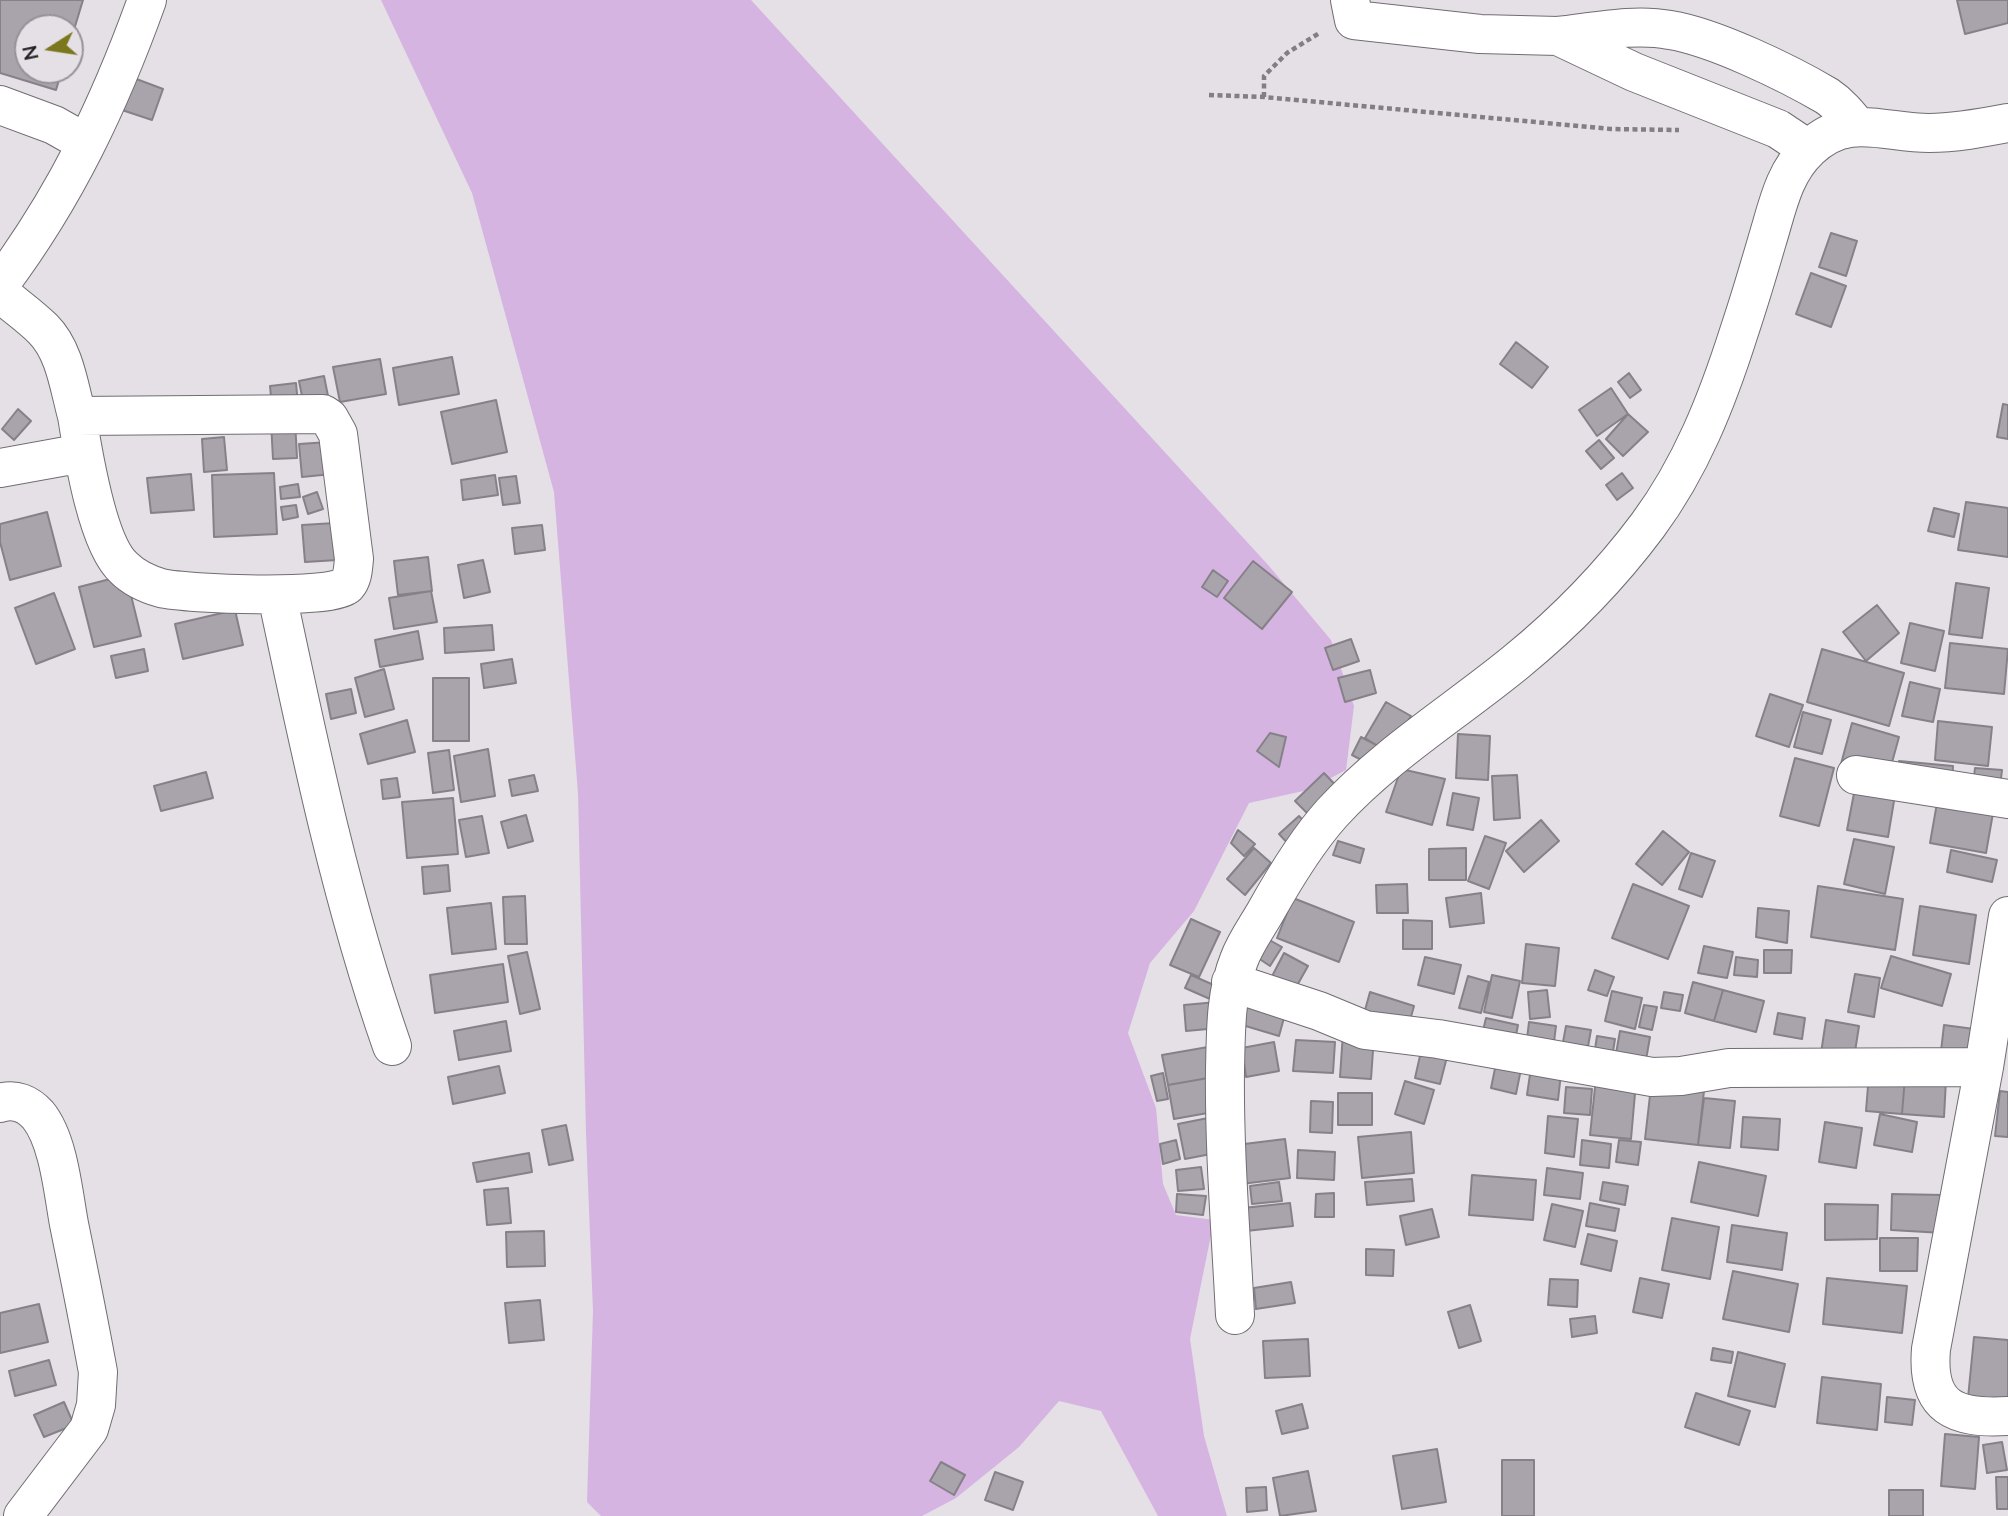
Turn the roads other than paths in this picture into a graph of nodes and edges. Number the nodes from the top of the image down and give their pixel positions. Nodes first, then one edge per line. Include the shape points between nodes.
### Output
1 (146, 0) edge
2 (1352, 10) edge
3 (1558, 36) junction
4 (1808, 87) junction
5 (0, 105) edge
6 (2008, 123) edge
7 (1857, 126) junction
8 (1793, 139) junction
9 (86, 143) junction
10 (0, 284) edge
11 (0, 293) edge
12 (77, 416) junction
13 (83, 453) junction
14 (0, 468) edge
15 (277, 595) junction
16 (1856, 775) dead end
17 (2008, 799) edge
18 (2008, 916) edge
19 (1231, 982) junction
20 (392, 1046) dead end
21 (1984, 1067) junction
22 (0, 1103) edge
23 (1235, 1315) dead end
24 (2008, 1416) edge
25 (23, 1516) edge

1 - 9 street
2 - 3 street via 1479,34
3 - 4 street via 1641,28 1670,30 1762,63
3 - 8 street
4 - 7 street via 1828,97
4 - 8 street
5 - 9 street via 54,125
6 - 7 street via 1929,133
7 - 8 street via 1824,137
8 - 19 street via 1793,166 1723,382 1674,488 1619,561 1545,638 1396,753 1330,815 1286,876 1240,955
9 - 10 street via 26,250
11 - 12 street via 54,344
12 - 13 street
12 - 15 street via 323,414 329,418 338,434 353,573 340,590
13 - 14 street
13 - 15 street via 111,550 121,567 138,580 163,589
15 - 20 street via 341,872
16 - 17 street
18 - 21 street
19 - 21 street via 1366,1030 1652,1077 1729,1068
19 - 23 street via 1225,1096
21 - 24 street via 1929,1368 1932,1386 1952,1410
22 - 25 street via 26,1104 50,1139 98,1372 89,1429

